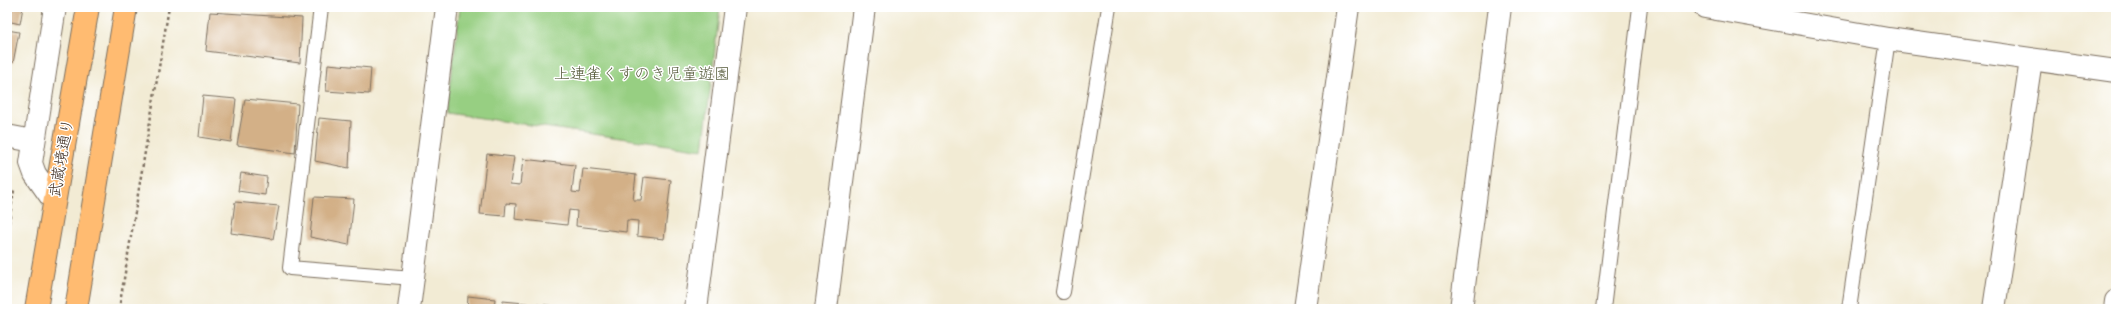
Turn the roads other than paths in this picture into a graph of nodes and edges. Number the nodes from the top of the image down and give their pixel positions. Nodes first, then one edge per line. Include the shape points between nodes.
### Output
1 (54, 7) edge
2 (88, 7) edge
3 (126, 7) edge
4 (321, 7) edge
5 (447, 7) edge
6 (735, 7) edge
7 (864, 7) edge
8 (1109, 7) edge
9 (1348, 7) edge
10 (1500, 7) edge
11 (1640, 7) edge
12 (1705, 7) edge
13 (1888, 39) junction
14 (2031, 60) junction
15 (2116, 71) edge
16 (7, 136) edge
17 (34, 141) junction
18 (54, 201) junction
19 (413, 278) junction
20 (1063, 292) dead end
21 (2116, 301) edge
22 (36, 309) edge
23 (76, 309) edge
24 (409, 309) edge
25 (696, 309) edge
26 (826, 309) edge
27 (1305, 309) edge
28 (1461, 309) edge
29 (1603, 309) edge
30 (1849, 309) edge
31 (1994, 309) edge
32 (2115, 309) edge

1 - 17 street
2 - 18 main road, 武蔵境通り
3 - 23 main road
4 - 19 lane via 290,268
5 - 19 street
6 - 25 street
7 - 26 street
8 - 20 lane
9 - 27 street
10 - 28 street
11 - 29 lane
12 - 13 street
13 - 14 street
13 - 30 lane
14 - 15 street
14 - 31 street
16 - 17 street
17 - 18 street via 31,163 35,174
18 - 22 main road, 武蔵境通り
19 - 24 street
21 - 32 street

